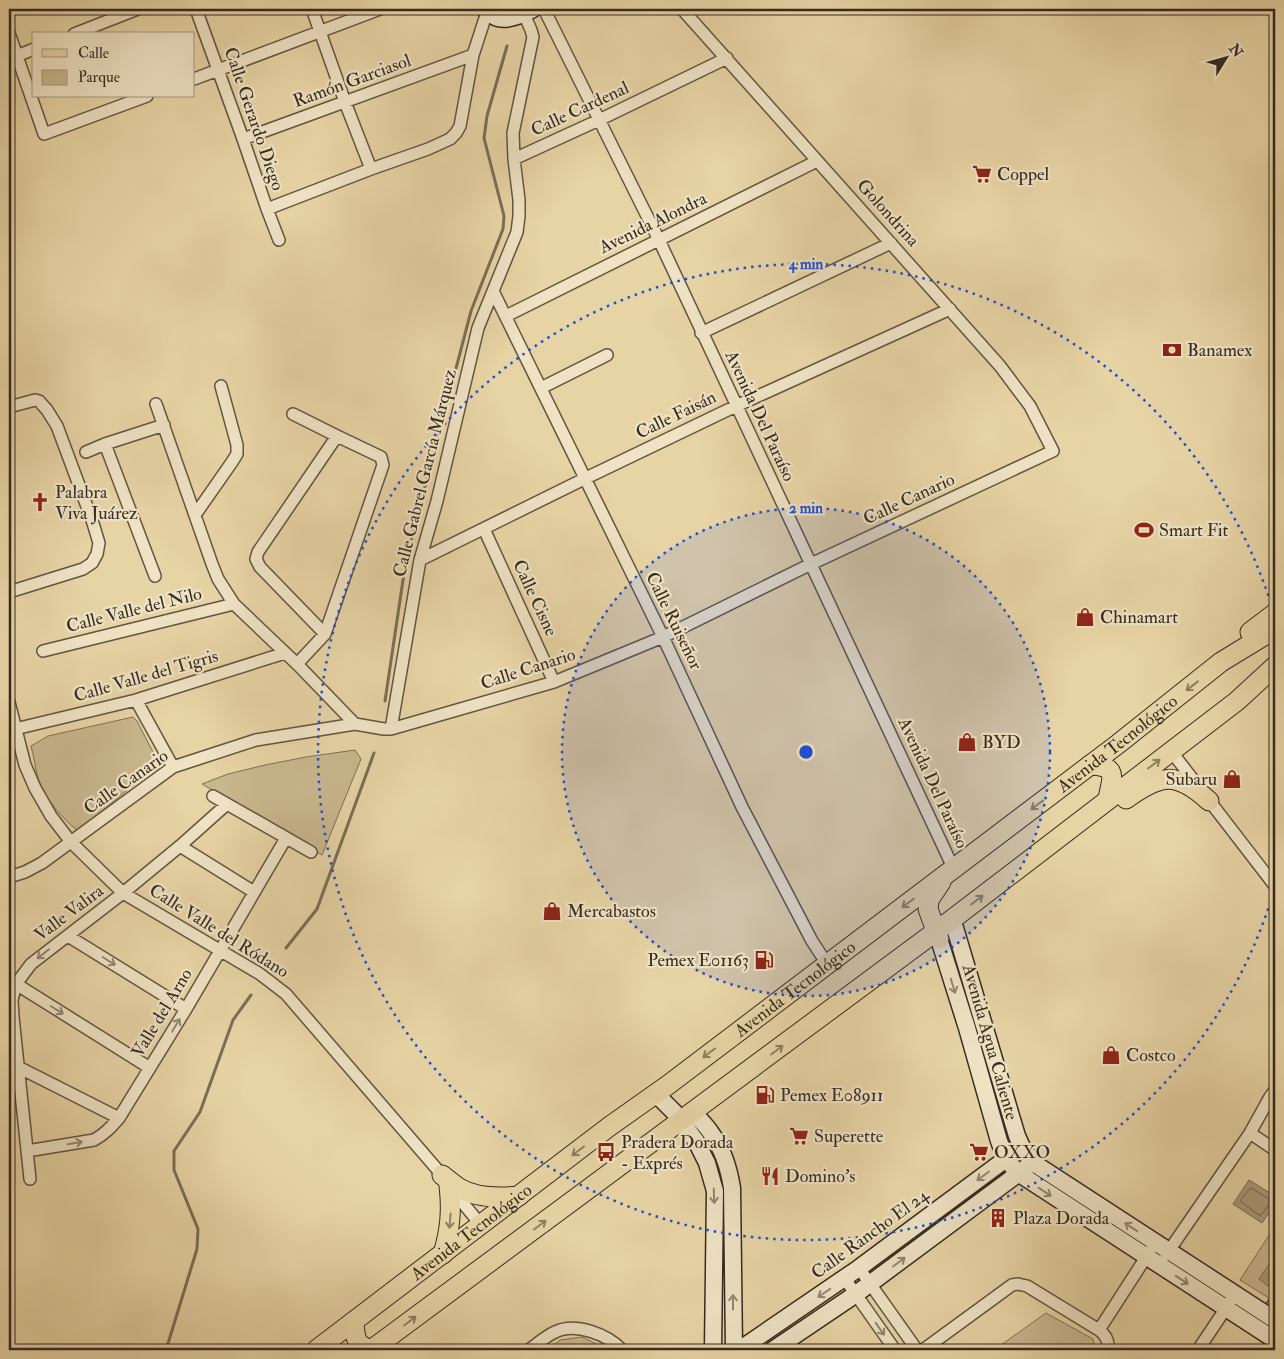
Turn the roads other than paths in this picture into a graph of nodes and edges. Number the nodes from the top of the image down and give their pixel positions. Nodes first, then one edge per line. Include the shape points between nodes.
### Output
1 (138, 9) edge
2 (196, 9) edge
3 (312, 9) edge
4 (380, 9) edge
5 (544, 9) edge
6 (682, 9) edge
7 (486, 10) edge
8 (529, 11) edge
9 (320, 31) junction
10 (79, 32) edge
11 (9, 33) edge
12 (32, 50) edge
13 (473, 55) junction
14 (13, 57) edge
15 (727, 58) junction
16 (218, 70) junction
17 (195, 79) edge
18 (142, 98) edge
19 (345, 102) junction
20 (599, 120) junction
21 (243, 139) junction
22 (514, 159) junction
23 (817, 161) junction
24 (371, 169) junction
25 (267, 209) junction
26 (279, 240) dead end
27 (658, 240) junction
28 (891, 243) junction
29 (493, 291) junction
30 (950, 309) junction
31 (506, 316) junction
32 (701, 333) junction
33 (607, 354) dead end
34 (221, 386) dead end
35 (541, 388) junction
36 (156, 404) dead end
37 (736, 406) junction
38 (9, 407) edge
39 (293, 414) dead end
40 (164, 425) junction
41 (337, 436) junction
42 (105, 444) junction
43 (1053, 451) joint
44 (86, 452) dead end
45 (586, 478) junction
46 (195, 515) junction
47 (484, 529) junction
48 (420, 560) junction
49 (811, 564) junction
50 (154, 576) dead end
51 (9, 592) edge
52 (234, 604) junction
53 (1275, 613) edge
54 (1275, 629) edge
55 (325, 634) junction
56 (663, 637) junction
57 (43, 651) dead end
58 (285, 653) junction
59 (1221, 662) junction
60 (297, 664) junction
61 (1275, 666) edge
62 (1275, 678) edge
63 (554, 682) junction
64 (136, 700) junction
65 (1237, 701) junction
66 (9, 702) edge
67 (355, 724) junction
68 (15, 728) junction
69 (391, 729) junction
70 (1171, 750) junction
71 (1090, 765) junction
72 (172, 767) junction
73 (213, 796) dead end
74 (1108, 799) junction
75 (1209, 801) junction
76 (227, 804) junction
77 (286, 838) junction
78 (71, 842) junction
79 (180, 846) junction
80 (1046, 848) junction
81 (311, 852) dead end
82 (950, 870) junction
83 (9, 877) edge
84 (1275, 886) edge
85 (254, 892) junction
86 (123, 893) junction
87 (942, 930) junction
88 (68, 936) junction
89 (220, 951) junction
90 (827, 964) junction
91 (16, 984) junction
92 (186, 1009) junction
93 (990, 1045) junction
94 (973, 1051) junction
95 (18, 1067) junction
96 (150, 1068) junction
97 (1275, 1090) edge
98 (656, 1094) junction
99 (687, 1116) junction
100 (119, 1118) junction
101 (1250, 1133) junction
102 (1022, 1147) junction
103 (1275, 1150) edge
104 (26, 1151) junction
105 (1006, 1159) junction
106 (1032, 1162) junction
107 (1018, 1173) junction
108 (30, 1179) dead end
109 (446, 1181) junction
110 (519, 1196) junction
111 (482, 1225) junction
112 (1162, 1247) junction
113 (443, 1254) junction
114 (1153, 1261) junction
115 (860, 1268) junction
116 (845, 1279) junction
117 (870, 1283) junction
118 (856, 1294) junction
119 (1234, 1294) junction
120 (1226, 1308) junction
121 (1275, 1320) edge
122 (354, 1322) junction
123 (1099, 1330) junction
124 (1275, 1340) edge
125 (335, 1345) edge
126 (316, 1350) edge
127 (371, 1350) edge
128 (529, 1350) edge
129 (622, 1350) edge
130 (713, 1350) edge
131 (734, 1350) edge
132 (740, 1350) edge
133 (773, 1350) edge
134 (895, 1350) edge
135 (917, 1350) edge
136 (923, 1350) edge
137 (1108, 1350) edge
138 (1198, 1350) edge

1 - 10 street
2 - 16 street, Calle Gerardo Diego
3 - 9 street
4 - 9 street
5 - 20 street, Avenida Del Paraíso
6 - 15 street, Golondrina
7 - 8 street via 499,18 515,17
7 - 13 street
8 - 22 street via 533,37 513,133
9 - 16 street
9 - 19 street
11 - 14 street
12 - 14 street
13 - 19 street, Ramón Garciasol
13 - 24 street via 456,133 428,149
14 - 18 street via 44,134
15 - 20 street, Calle Cardenal
15 - 23 street, Golondrina
16 - 17 street
16 - 21 street, Calle Gerardo Diego
19 - 21 street, Ramón Garciasol
19 - 24 street
20 - 22 street, Calle Cardenal
20 - 27 street, Avenida Del Paraíso
21 - 25 street, Calle Gerardo Diego
22 - 29 street, Calle Gabrel García Márquez via 519,200 517,232
23 - 27 street, Avenida Alondra
23 - 28 street, Golondrina
24 - 25 street
25 - 26 street, Calle Gerardo Diego
27 - 31 street, Avenida Alondra
27 - 32 street, Avenida Del Paraíso
28 - 30 street, Golondrina
28 - 32 street
29 - 31 street, Calle Ruiseñor
29 - 48 street, Calle Gabrel García Márquez via 478,328 440,491
30 - 37 street, Calle Faisán
30 - 43 street, Golondrina via 1017,387
31 - 35 street, Calle Ruiseñor
32 - 37 street, Avenida Del Paraíso
33 - 35 street
34 - 46 street via 237,446 236,454
35 - 45 street, Calle Ruiseñor
36 - 40 street
37 - 45 street, Calle Faisán
37 - 49 street, Avenida Del Paraíso
38 - 51 street via 35,400 47,410 57,426 99,543 97,554 83,569
39 - 41 street
40 - 42 street
40 - 46 street
41 - 55 street via 382,457 383,465
41 - 55 street via 256,559
42 - 44 street
42 - 50 street
43 - 49 street, Calle Canario
45 - 47 street, Calle Faisán
45 - 56 street, Calle Ruiseñor
46 - 52 street via 218,579
47 - 48 street, Calle Faisán
47 - 63 street, Calle Cisne
48 - 69 street, Calle Gabrel García Márquez
49 - 56 street, Calle Canario
49 - 82 street, Avenida Del Paraíso via 950,861
52 - 57 street, Calle Valle del Nilo
52 - 58 street
53 - 59 main road via 1241,640
54 - 59 main road, Avenida Tecnológico
55 - 60 street
56 - 63 street, Calle Canario
56 - 90 street, Calle Ruiseñor via 742,807
58 - 60 street
58 - 64 street, Calle Valle del Tigris
59 -> 71 main road, Avenida Tecnológico
60 - 67 street
61 - 65 main road, Avenida Tecnológico
62 - 65 main road
63 - 69 street, Calle Canario
64 - 68 street, Calle Valle del Tigris
64 - 72 street
65 - 70 main road, Avenida Tecnológico
66 - 68 street, Calle Valle del Ródano
67 - 69 street, Calle Canario
67 - 72 street, Calle Canario via 256,740
68 - 78 street, Calle Valle del Ródano via 35,788
74 -> 70 main road, Avenida Tecnológico
70 - 75 street
71 - 74 main road via 1105,766 1110,770 1112,780
71 -> 82 main road, Avenida Tecnológico
72 - 78 street, Calle Canario
73 - 76 street
74 - 80 main road, Avenida Tecnológico
75 - 80 main road via 1186,782 1162,780 1135,792 1095,821
75 - 84 street
76 - 77 street
76 - 79 street, Valle Valira
77 - 81 street
77 - 85 street, Valle del Arno
78 - 83 street, Calle Canario via 42,863
78 - 86 street, Calle Valle del Ródano
79 - 85 street
79 - 86 street, Valle Valira
87 -> 80 main road, Avenida Tecnológico
82 - 87 main road via 930,900 928,909
82 -> 90 main road, Avenida Tecnológico
85 - 89 street, Valle del Arno
86 - 88 street, Valle Valira
86 - 89 street, Calle Valle del Ródano
87 - 93 street, Avenida Agua Caliente via 955,928
87 -> 94 street, Avenida Agua Caliente
99 -> 87 main road, Avenida Tecnológico
88 -> 91 street, Valle Valira via 31,964
88 -> 92 street
89 - 92 street, Valle del Arno
89 - 109 street, Calle Valle del Ródano via 260,974 286,994
90 -> 98 main road, Avenida Tecnológico
91 - 95 street, Valle Valira via 12,1000
91 -> 96 street
96 -> 92 street, Valle del Arno
93 - 94 street
93 - 102 street, Avenida Agua Caliente
94 - 105 street, Avenida Agua Caliente
95 - 100 street
95 - 104 street, Valle Valira
96 - 100 street, Valle del Arno
97 - 101 street
98 - 99 street via 675,1112
98 -> 110 main road, Avenida Tecnológico
127 -> 99 main road, Avenida Tecnológico
99 -> 130 street via 708,1163 715,1190
131 -> 99 street via 729,1170 711,1133
104 -> 100 street, Valle del Arno via 94,1140 103,1136
101 - 103 street
101 - 112 street
102 - 105 street, Calle Rancho El 24
102 - 106 street, Avenida Agua Caliente
104 - 108 street, Valle Valira
105 - 107 street, Avenida Agua Caliente
105 -> 115 street, Calle Rancho El 24
106 - 107 street
112 -> 106 street, Avenida Agua Caliente
107 -> 114 street, Avenida Agua Caliente
117 -> 107 street
109 - 110 main road via 470,1193
109 - 111 street, Calle Valle del Ródano
109 -> 113 main road via 451,1202
110 - 111 main road, Avenida Tecnológico
111 - 113 main road, Avenida Tecnológico
112 - 114 street
112 - 119 street, Avenida Agua Caliente
113 - 122 main road, Avenida Tecnológico
114 -> 120 street, Avenida Agua Caliente
114 - 123 street
115 - 116 street, Calle Rancho El 24
115 - 117 street
116 - 118 street
116 -> 132 street, Calle Rancho El 24
117 - 118 street
117 - 135 street
118 - 133 street
118 -> 134 street
119 - 120 street
119 - 121 street, Avenida Agua Caliente
120 - 124 street, Avenida Agua Caliente
120 - 138 street
122 - 125 main road, Avenida Tecnológico
122 - 127 main road via 359,1343
123 - 136 street via 1027,1286 1018,1284 1012,1285
123 - 137 street via 1106,1336
125 - 126 main road, Avenida Tecnológico
128 - 129 street via 554,1332 577,1328 612,1341

